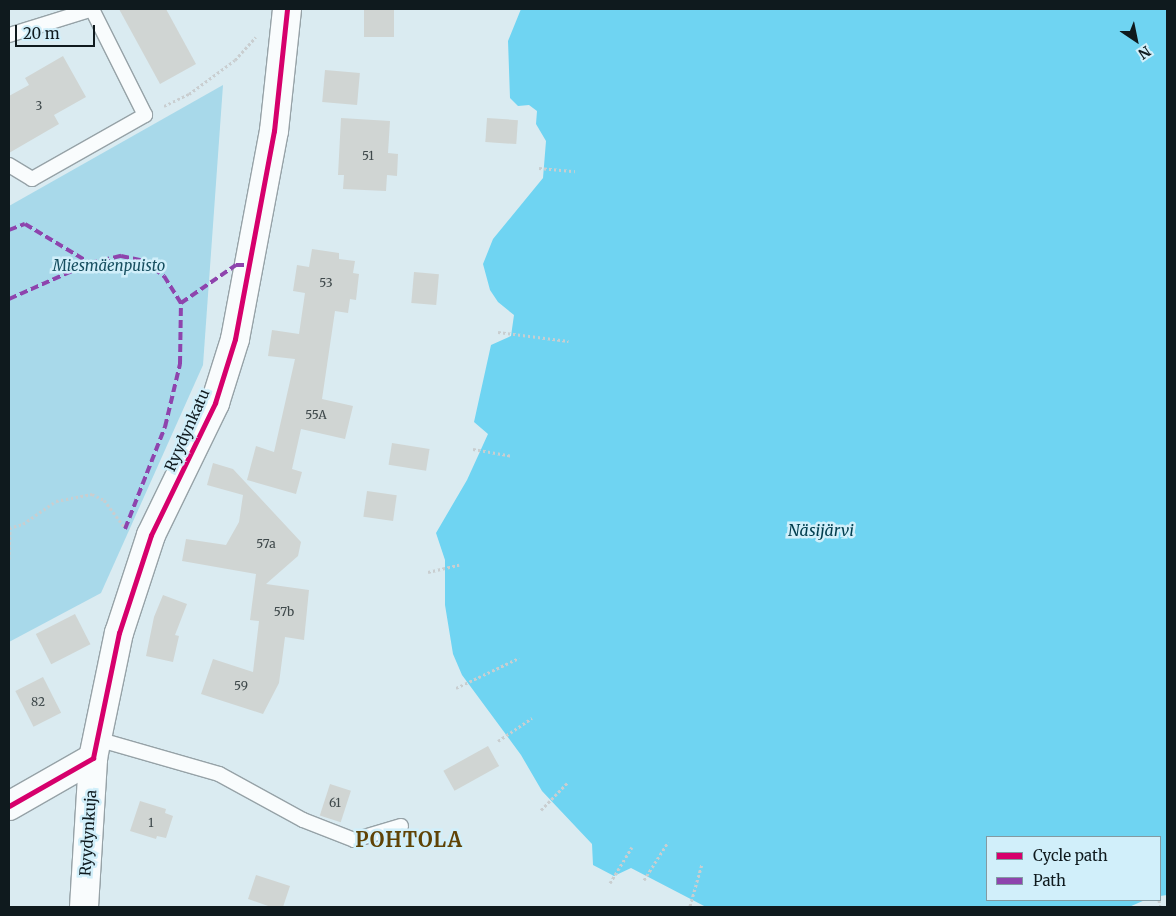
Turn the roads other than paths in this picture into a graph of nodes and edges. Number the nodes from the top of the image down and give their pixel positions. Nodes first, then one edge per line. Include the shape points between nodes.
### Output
1 (92, 9) edge
2 (287, 9) edge
3 (9, 35) edge
4 (9, 165) edge
5 (95, 749) junction
6 (9, 806) edge
7 (401, 826) dead end
8 (84, 907) edge

1 - 3 lane
1 - 4 lane via 144,115 32,179
2 - 5 street, Ryydynkatu via 274,131 235,339 215,403 151,535 119,633
5 - 6 street
5 - 7 lane via 219,774 303,820 354,840
5 - 8 street, Ryydynkuja

